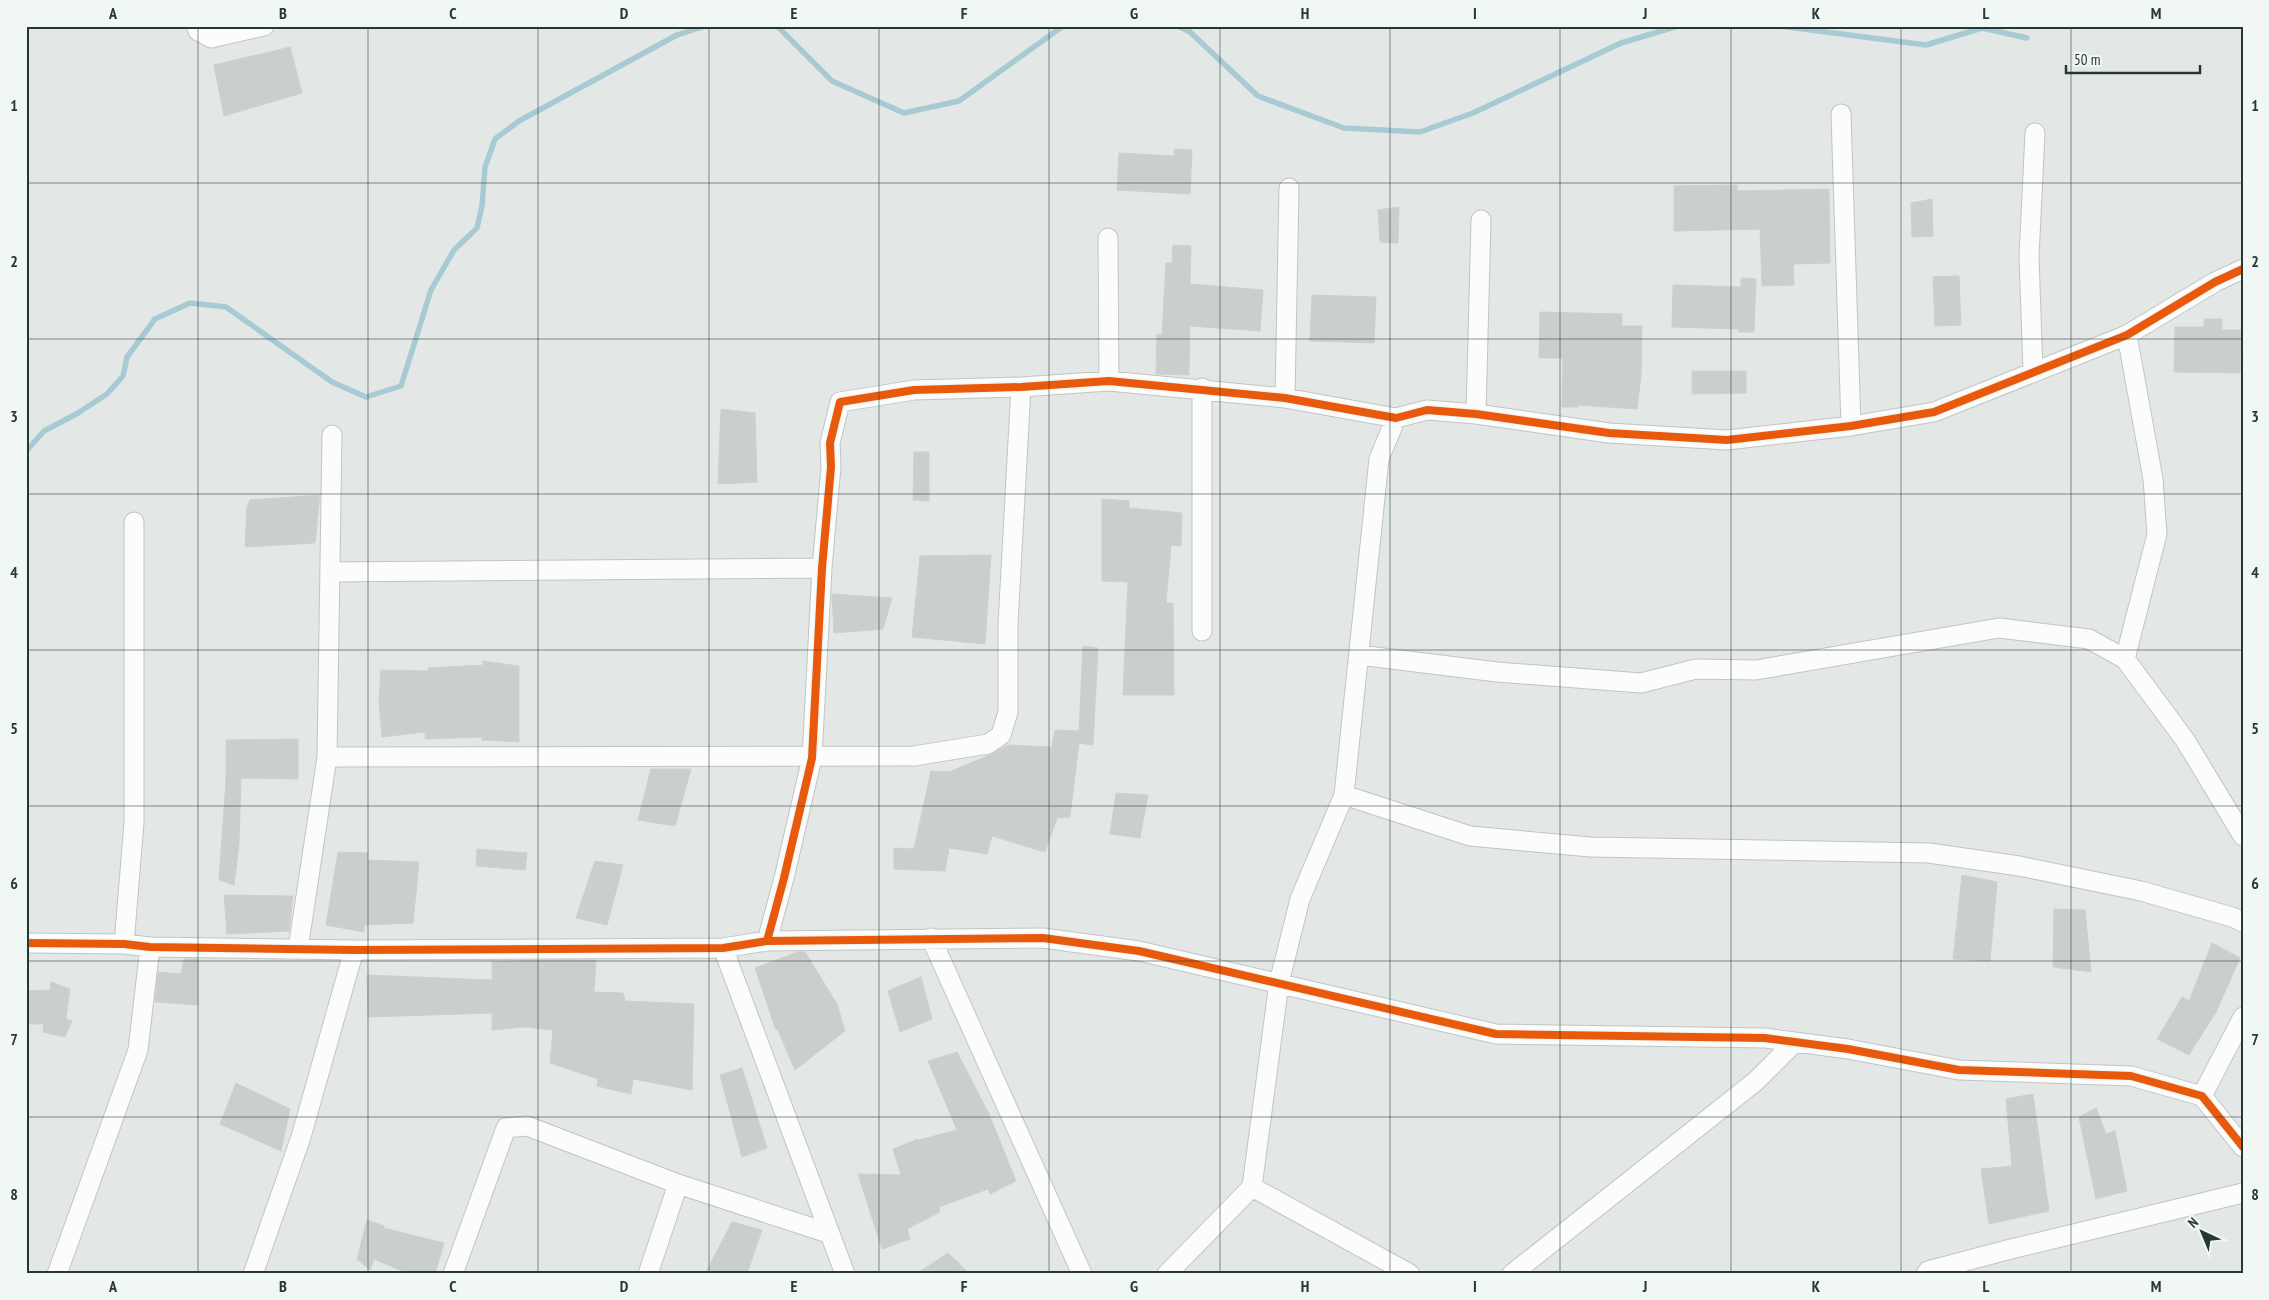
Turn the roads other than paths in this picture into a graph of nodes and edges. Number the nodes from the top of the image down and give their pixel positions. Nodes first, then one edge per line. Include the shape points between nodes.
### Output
1 (196, 26) edge
2 (264, 26) edge
3 (1841, 114) dead end
4 (2035, 133) dead end
5 (1289, 188) dead end
6 (1482, 220) dead end
7 (1108, 238) dead end
8 (2243, 269) edge
9 (2128, 335) junction
10 (2033, 371) junction
11 (1109, 381) junction
12 (1021, 387) junction
13 (1202, 388) junction
14 (1285, 398) junction
15 (1476, 414) junction
16 (1396, 418) junction
17 (1851, 426) junction
18 (332, 435) dead end
19 (134, 522) dead end
20 (822, 568) junction
21 (330, 572) junction
22 (1202, 631) dead end
23 (1359, 655) junction
24 (2125, 659) junction
25 (327, 757) junction
26 (812, 758) junction
27 (1344, 796) junction
28 (2243, 836) edge
29 (2243, 922) edge
30 (931, 938) junction
31 (767, 941) junction
32 (26, 943) edge
33 (124, 944) junction
34 (150, 947) junction
35 (723, 948) junction
36 (298, 949) junction
37 (354, 950) junction
38 (1279, 983) junction
39 (2243, 1017) edge
40 (1794, 1043) junction
41 (2202, 1096) junction
42 (2243, 1147) edge
43 (678, 1184) junction
44 (1252, 1186) junction
45 (2243, 1193) edge
46 (828, 1233) junction
47 (1957, 1269) edge
48 (58, 1274) edge
49 (253, 1274) edge
50 (453, 1274) edge
51 (648, 1274) edge
52 (845, 1274) edge
53 (1082, 1274) edge
54 (1167, 1274) edge
55 (1410, 1274) edge
56 (1512, 1274) edge
57 (1926, 1274) edge

1 - 2 street via 210,38
3 - 17 street
4 - 10 street via 2029,257
5 - 14 street
6 - 15 street
7 - 11 street
8 - 9 street via 2215,282
9 - 10 street
9 - 24 street via 2153,479 2157,534
10 - 17 street via 1934,412
11 - 12 street
11 - 13 street
12 - 20 street via 914,390 840,402 830,443 831,467
12 - 26 street via 1008,624 1008,712 1001,734 988,744 914,756
13 - 14 street
13 - 22 street
14 - 16 street
15 - 16 street via 1427,410
15 - 17 street via 1609,434 1727,440
16 - 23 street via 1380,459
18 - 21 street
19 - 33 street via 134,823
20 - 21 street
20 - 26 street
21 - 25 street
23 - 24 street via 1497,672 1641,683 1696,669 1756,670 1999,628 2089,639
23 - 27 street
24 - 28 street via 2185,740
25 - 26 street
25 - 36 street
26 - 31 street
27 - 29 street via 1470,836 1590,848 1930,853 2019,866 2140,890
27 - 38 street via 1300,899
30 - 31 street
30 - 38 street via 1043,938 1140,951
30 - 53 street
31 - 35 street
32 - 33 street
33 - 34 street
34 - 36 street
34 - 48 street via 138,1050
35 - 37 street
35 - 46 street
36 - 37 street
37 - 49 street via 300,1137
38 - 40 street via 1496,1034 1765,1038
38 - 44 street
39 - 41 street
40 - 41 street via 1848,1049 1959,1070 2131,1076
40 - 56 street via 1756,1081
41 - 42 street
43 - 46 street
43 - 50 street via 526,1126 506,1128
43 - 51 street
44 - 54 street
44 - 55 street
45 - 47 street
46 - 52 street
47 - 57 street via 1928,1271

